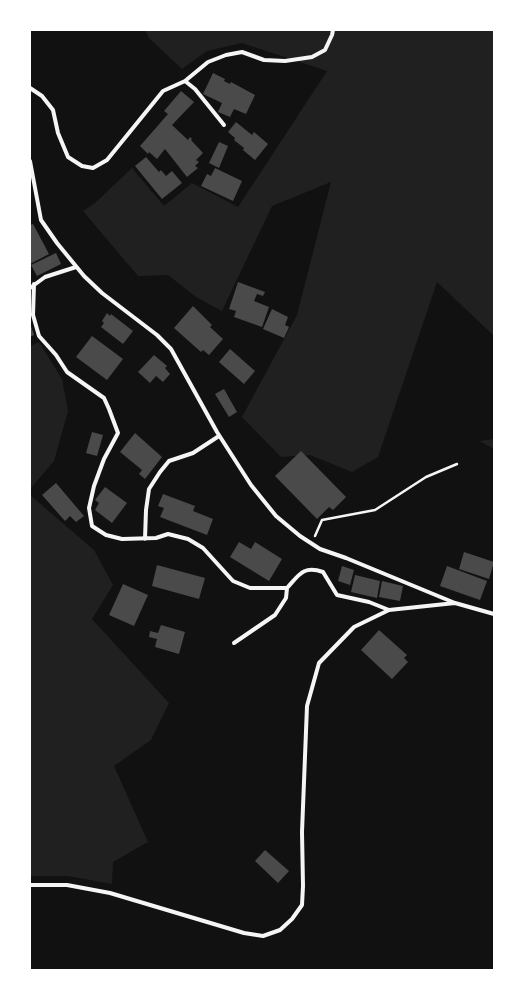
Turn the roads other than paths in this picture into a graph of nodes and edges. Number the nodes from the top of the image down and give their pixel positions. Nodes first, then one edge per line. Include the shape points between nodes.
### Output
1 (333, 30) edge
2 (185, 81) junction
3 (30, 88) edge
4 (224, 125) dead end
5 (30, 161) edge
6 (76, 267) junction
7 (34, 284) junction
8 (30, 288) edge
9 (219, 436) junction
10 (145, 539) junction
11 (287, 588) junction
12 (455, 603) junction
13 (389, 610) junction
14 (494, 614) edge
15 (234, 643) dead end
16 (30, 885) edge

1 - 2 street via 325,50 312,57 285,61 264,60 242,52 226,55 208,62
2 - 3 street via 163,91 107,160 92,168 82,166 68,157 52,110 42,96
2 - 4 street via 195,89
5 - 6 street via 41,220
6 - 7 street via 45,277
6 - 9 street via 102,293 157,335 171,349
7 - 8 street
7 - 10 street via 33,315 39,336 67,372 104,398 118,433 104,459 94,486 89,508 92,526 106,535 122,539
9 - 10 street via 193,453 169,461 160,472 149,489
9 - 12 street via 251,485 276,516 300,536 320,549
10 - 11 street via 168,534 188,539 202,548 233,581 250,588
11 - 13 street via 304,570 314,569 323,572 337,595 369,602
11 - 15 street via 286,598 275,614
12 - 13 street
12 - 14 street
13 - 16 street via 354,627 319,664 307,706 302,905 280,930 263,936 244,933 110,893 67,885

